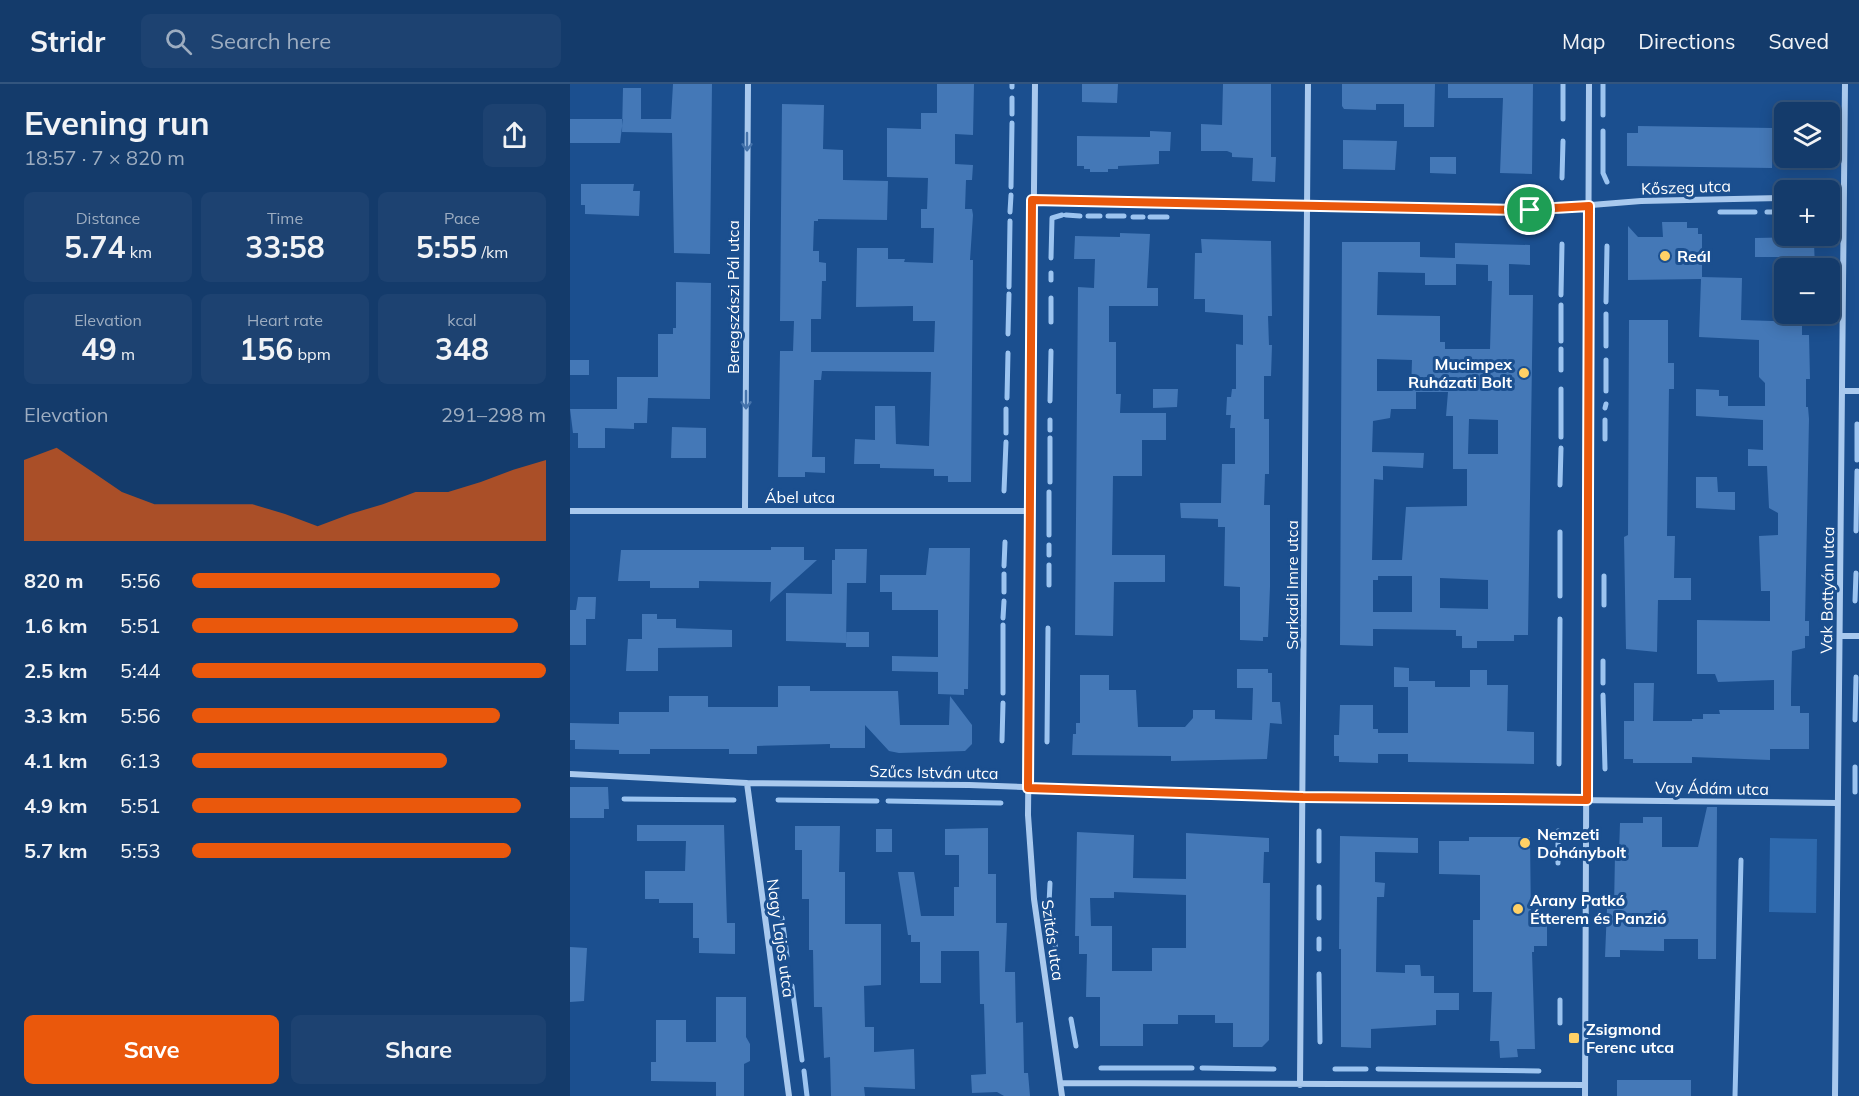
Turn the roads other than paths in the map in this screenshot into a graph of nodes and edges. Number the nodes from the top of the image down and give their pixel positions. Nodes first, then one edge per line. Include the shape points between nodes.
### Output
1 (748, 84) edge
2 (1035, 84) edge
3 (1308, 84) edge
4 (1589, 84) edge
5 (1845, 84) edge
6 (1840, 197) edge
7 (1843, 197) junction
8 (1774, 198) edge
9 (1032, 200) junction
10 (1308, 205) junction
11 (1589, 206) junction
12 (1842, 391) junction
13 (1859, 391) edge
14 (745, 510) junction
15 (570, 511) edge
16 (1029, 511) junction
17 (1840, 636) junction
18 (1859, 636) edge
19 (570, 774) edge
20 (747, 783) junction
21 (1028, 788) junction
22 (1303, 797) junction
23 (1587, 800) junction
24 (1837, 802) junction
25 (1061, 1083) junction
26 (1300, 1085) junction
27 (1585, 1085) junction
28 (789, 1096) edge
29 (1062, 1096) edge
30 (1585, 1096) edge
31 (1835, 1096) edge

1 -> 14 street, Beregszászi Pál utca
2 - 9 street, Szitás utca
3 - 10 street, Sarkadi Imre utca
4 - 11 street
5 - 7 street, Vak Bottyán utca
6 - 7 street
7 - 12 street, Vak Bottyán utca
8 - 11 street, Kőszeg utca
9 - 10 street, Kőszeg utca
9 - 16 street, Szitás utca
10 - 11 street, Kőszeg utca via 1519,210
10 - 22 street, Sarkadi Imre utca
11 - 23 street
12 - 13 street
12 - 17 street, Vak Bottyán utca
14 - 15 street, Ábel utca
14 - 16 street, Ábel utca
16 - 21 street, Szitás utca
17 - 18 street
17 - 24 street, Vak Bottyán utca
19 - 20 street, Szűcs István utca
20 - 21 street, Szűcs István utca
20 - 28 street, Nagy Lajos utca
21 - 22 street, Szűcs István utca
21 - 25 street, Szitás utca via 1034,899
22 - 23 street, Szűcs István utca
22 - 26 street, Sarkadi Imre utca
23 - 24 street, Vay Ádám utca
23 - 27 street
24 - 31 street, Vak Bottyán utca
25 - 26 street
25 - 29 street, Szitás utca
26 - 27 street
27 - 30 street

